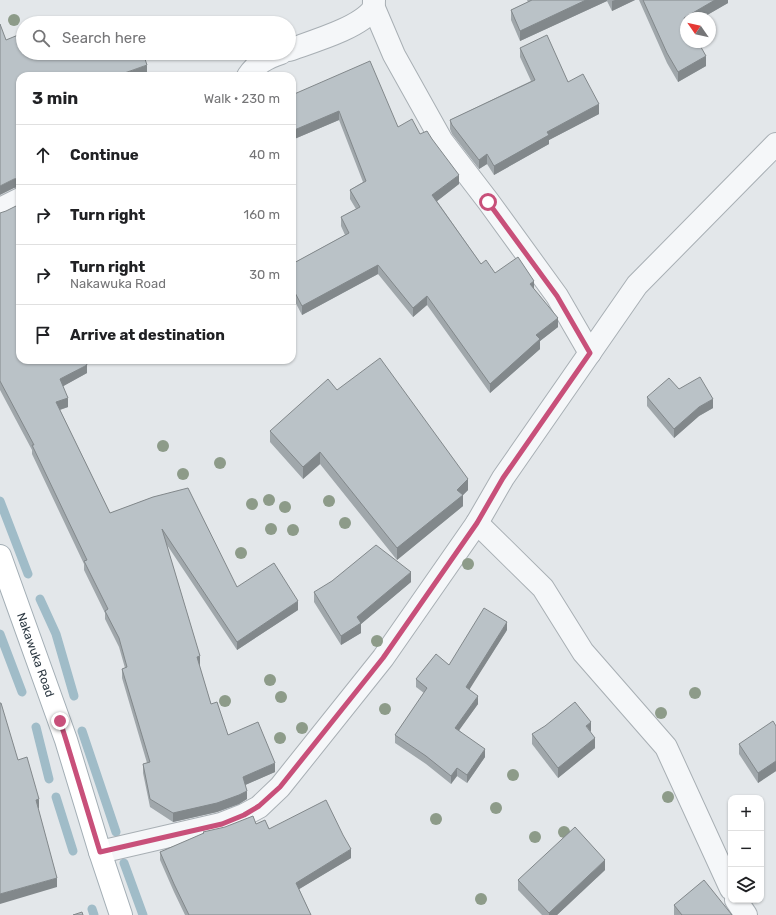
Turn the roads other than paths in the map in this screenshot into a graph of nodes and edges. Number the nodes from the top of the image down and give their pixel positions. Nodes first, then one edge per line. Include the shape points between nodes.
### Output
1 (374, 4) edge
2 (296, 48) edge
3 (263, 60) edge
4 (250, 72) edge
5 (776, 144) edge
6 (16, 201) edge
7 (0, 209) edge
8 (590, 353) junction
9 (477, 523) junction
10 (0, 556) edge
11 (100, 852) junction
12 (728, 882) edge
13 (738, 903) edge
14 (121, 915) edge
15 (746, 915) edge

1 - 2 street via 363,19 340,32
1 - 8 street via 394,55 442,141 557,296
3 - 4 street
5 - 8 street via 637,285
6 - 7 street
8 - 9 street via 503,478
9 - 11 street via 383,658 280,787 259,806 222,824
9 - 12 street via 543,588 583,652 666,747
10 - 11 main road, Nakawuka Road via 66,740
11 - 14 main road, Nakawuka Road
13 - 15 street

